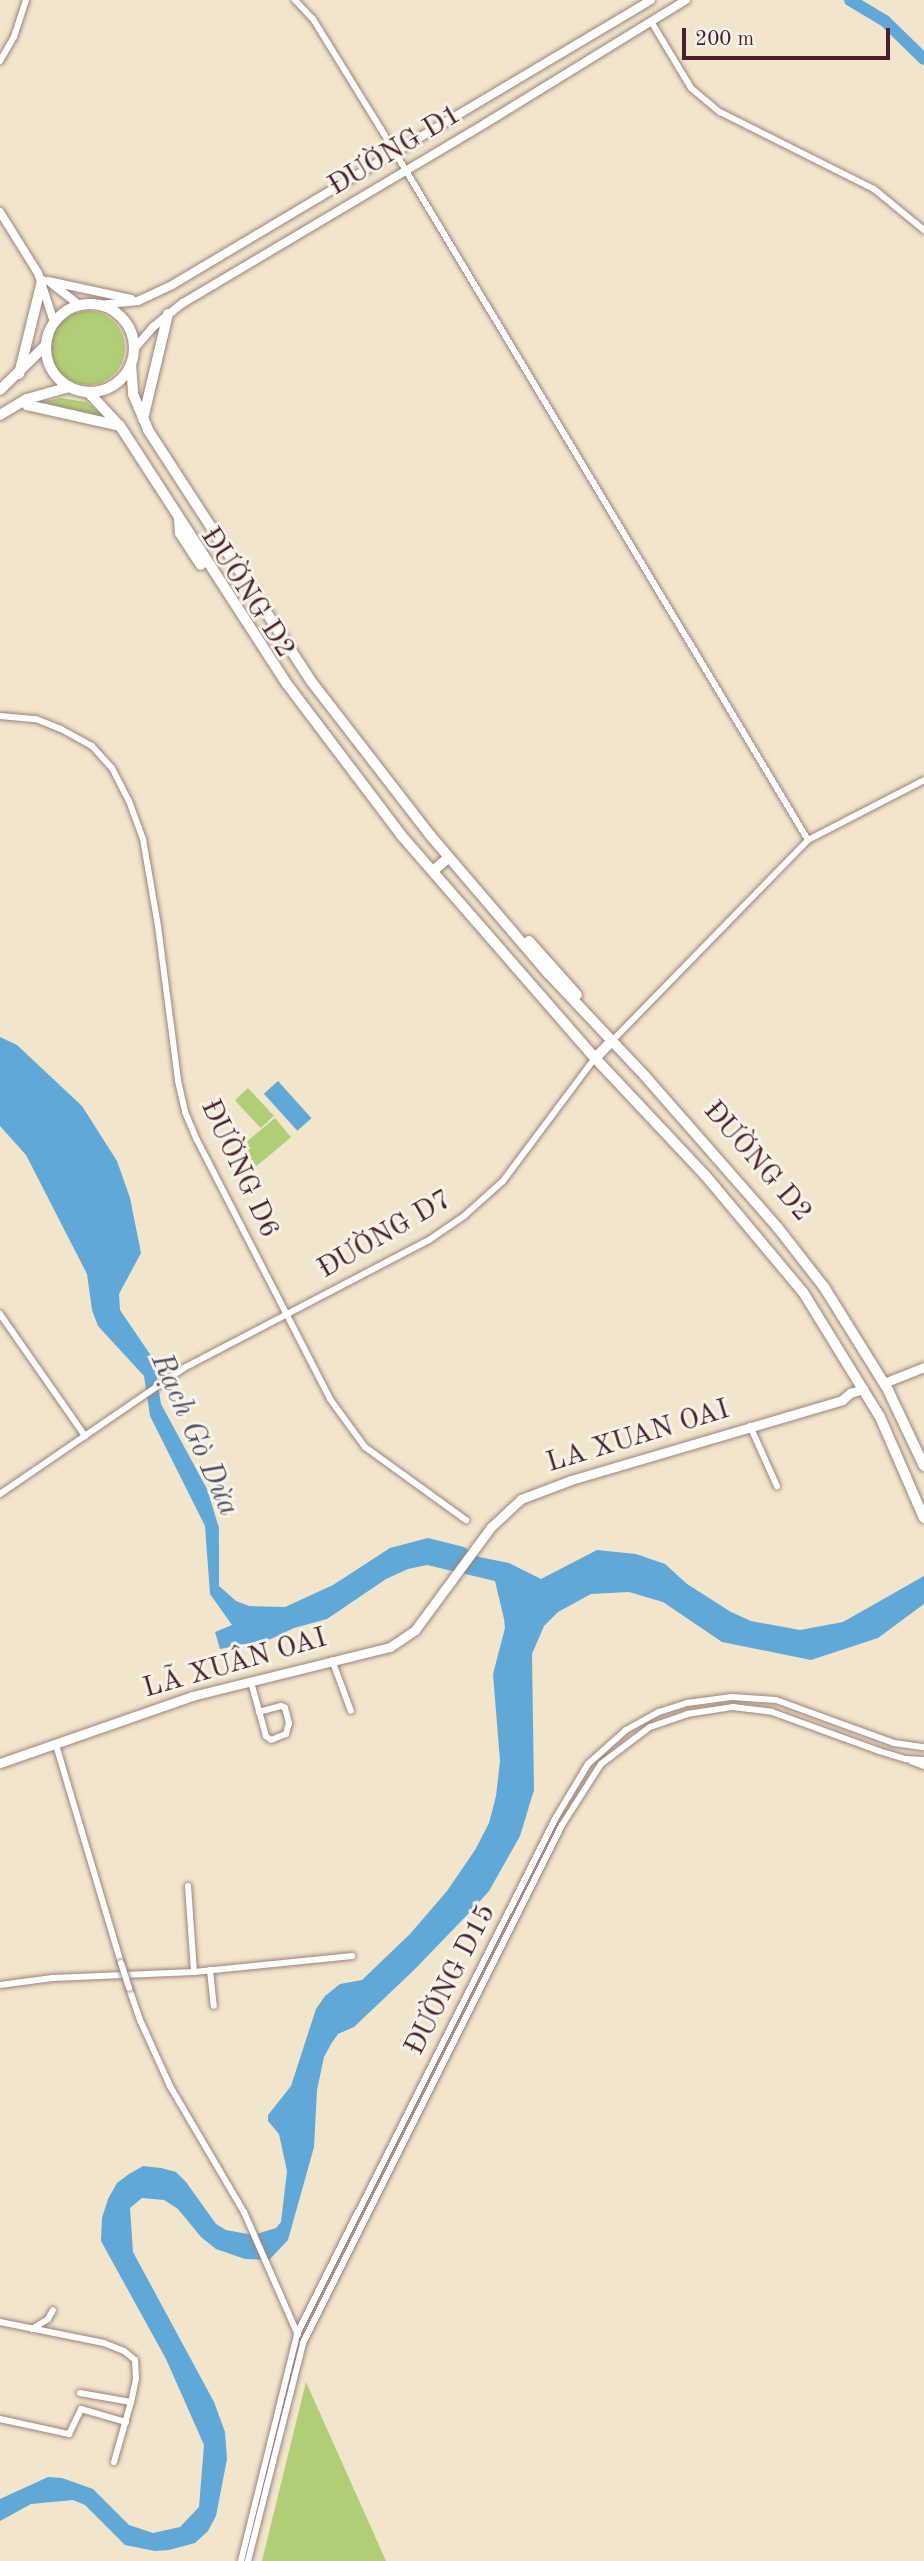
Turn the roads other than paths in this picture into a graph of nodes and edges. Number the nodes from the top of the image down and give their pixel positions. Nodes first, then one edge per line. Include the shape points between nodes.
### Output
1 (26, 0) edge
2 (295, 0) edge
3 (651, 0) edge
4 (686, 0) edge
5 (636, 4) edge
6 (652, 23) junction
7 (0, 61) edge
8 (396, 154) junction
9 (406, 171) junction
10 (0, 212) edge
11 (924, 230) edge
12 (43, 278) junction
13 (138, 301) junction
14 (100, 304) junction
15 (79, 305) junction
16 (168, 314) junction
17 (54, 322) junction
18 (46, 345) junction
19 (134, 349) junction
20 (131, 363) junction
21 (19, 374) junction
22 (69, 387) junction
23 (0, 390) edge
24 (89, 393) junction
25 (37, 396) junction
26 (22, 407) junction
27 (0, 417) edge
28 (143, 419) junction
29 (121, 426) junction
30 (333, 709) junction
31 (0, 716) edge
32 (317, 723) junction
33 (924, 780) edge
34 (808, 840) junction
35 (449, 857) junction
36 (433, 871) junction
37 (612, 1041) junction
38 (595, 1058) junction
39 (0, 1314) edge
40 (288, 1315) junction
41 (924, 1367) edge
42 (884, 1383) junction
43 (863, 1389) junction
44 (892, 1398) junction
45 (750, 1426) junction
46 (85, 1436) junction
47 (924, 1455) edge
48 (924, 1466) edge
49 (777, 1486) dead end
50 (0, 1494) edge
51 (923, 1515) edge
52 (466, 1520) dead end
53 (457, 1574) joint
54 (332, 1660) junction
55 (251, 1682) junction
56 (779, 1702) junction
57 (351, 1711) dead end
58 (259, 1712) junction
59 (776, 1713) junction
60 (884, 1740) junction
61 (56, 1745) junction
62 (924, 1747) edge
63 (879, 1751) junction
64 (906, 1759) junction
65 (924, 1760) edge
66 (0, 1763) edge
67 (924, 1766) edge
68 (188, 1886) dead end
69 (352, 1956) dead end
70 (210, 1970) junction
71 (194, 1972) junction
72 (0, 1985) edge
73 (214, 2006) dead end
74 (444, 2040) junction
75 (453, 2044) junction
76 (53, 2310) dead end
77 (0, 2322) edge
78 (32, 2329) junction
79 (297, 2334) junction
80 (303, 2343) junction
81 (80, 2393) dead end
82 (131, 2402) junction
83 (0, 2419) edge
84 (126, 2422) junction
85 (114, 2462) dead end
86 (241, 2561) edge
87 (248, 2561) edge

1 - 7 street
2 - 8 street via 313,19
3 - 5 street, ĐƯỜNG D1
4 - 6 street, ĐƯỜNG D1
5 - 8 street, ĐƯỜNG D1
6 - 9 street, ĐƯỜNG D1
6 - 11 street via 691,88 720,113 874,189
8 - 9 street
8 - 13 street, ĐƯỜNG D1
9 - 16 street, ĐƯỜNG D1
9 - 34 street
10 - 12 street
12 - 13 street
12 - 15 street
12 - 17 street
12 - 21 main road
13 - 14 street, ĐƯỜNG D1
14 - 15 main road
14 - 19 main road via 121,316
15 - 17 main road
16 - 19 street, ĐƯỜNG D1
16 - 28 main road
17 - 18 main road
18 - 21 main road
18 - 22 main road via 51,370
19 - 20 main road
20 - 24 main road via 115,385
20 - 28 main road, ĐƯỜNG D2 via 133,394
21 - 23 main road
22 - 24 main road
22 - 25 main road
24 - 29 main road, ĐƯỜNG D2
25 - 26 main road
25 - 27 main road
26 - 27 main road
26 - 29 main road
28 - 30 main road, ĐƯỜNG D2 via 248,587
29 - 32 main road, ĐƯỜNG D2 via 287,684
30 - 32 main road
30 - 35 main road, ĐƯỜNG D2
31 - 40 street, ĐƯỜNG D6 via 36,719 92,746 112,768 129,801 143,839 185,1112
32 - 36 main road, ĐƯỜNG D2
33 - 34 street
34 - 37 street
35 - 36 main road
35 - 37 main road, ĐƯỜNG D2
36 - 38 main road, ĐƯỜNG D2
37 - 38 main road
37 - 42 main road, ĐƯỜNG D2 via 778,1228 824,1287
38 - 40 street, ĐƯỜNG D7 via 503,1181 464,1216 429,1240
38 - 43 main road, ĐƯỜNG D2 via 677,1144 781,1266 809,1301
39 - 46 street
40 - 46 street, ĐƯỜNG D7 via 184,1368
40 - 52 street, ĐƯỜNG D6 via 330,1399 365,1447
41 - 42 main road
42 - 43 main road
42 - 44 main road, ĐƯỜNG D2
43 - 45 main road, LA XUAN OAI via 842,1400
43 - 51 main road, ĐƯỜNG D2
44 - 47 main road, ĐƯỜNG D2 via 901,1405
44 - 48 main road, ĐƯỜNG D2
45 - 49 street
45 - 53 main road, LA XUAN OAI via 531,1494 491,1527
46 - 50 street
53 - 54 main road, LÃ XUÂN OAI via 426,1618 403,1640
54 - 55 main road, LÃ XUÂN OAI
54 - 57 street
55 - 58 street
55 - 61 main road, LÃ XUÂN OAI via 192,1696
56 - 59 street
56 - 60 street, ĐƯỜNG D15
56 - 74 street, ĐƯỜNG D15 via 732,1697 687,1703 643,1719 600,1751 569,1792
58 - 58 street via 285,1708 286,1734 269,1740
59 - 63 street, ĐƯỜNG D15
59 - 75 street, ĐƯỜNG D15 via 733,1707 687,1714 639,1733 601,1764 562,1825
60 - 62 street, ĐƯỜNG D15
60 - 63 street
61 - 66 main road, LÃ XUÂN OAI
61 - 79 street, bridge via 141,2022 170,2086 244,2212
63 - 64 street, ĐƯỜNG D15
64 - 65 street, ĐƯỜNG D15
64 - 67 street
68 - 71 street
69 - 70 street
70 - 71 street
70 - 73 street
71 - 72 street
74 - 75 street
74 - 79 street, ĐƯỜNG D15
75 - 80 street, ĐƯỜNG D15
76 - 78 street
77 - 78 street
78 - 82 street via 124,2351 135,2360
79 - 80 street
79 - 86 street, ĐƯỜNG D15
80 - 87 street, ĐƯỜNG D15
81 - 82 street
82 - 84 street
83 - 84 street via 69,2434 81,2409
84 - 85 street

